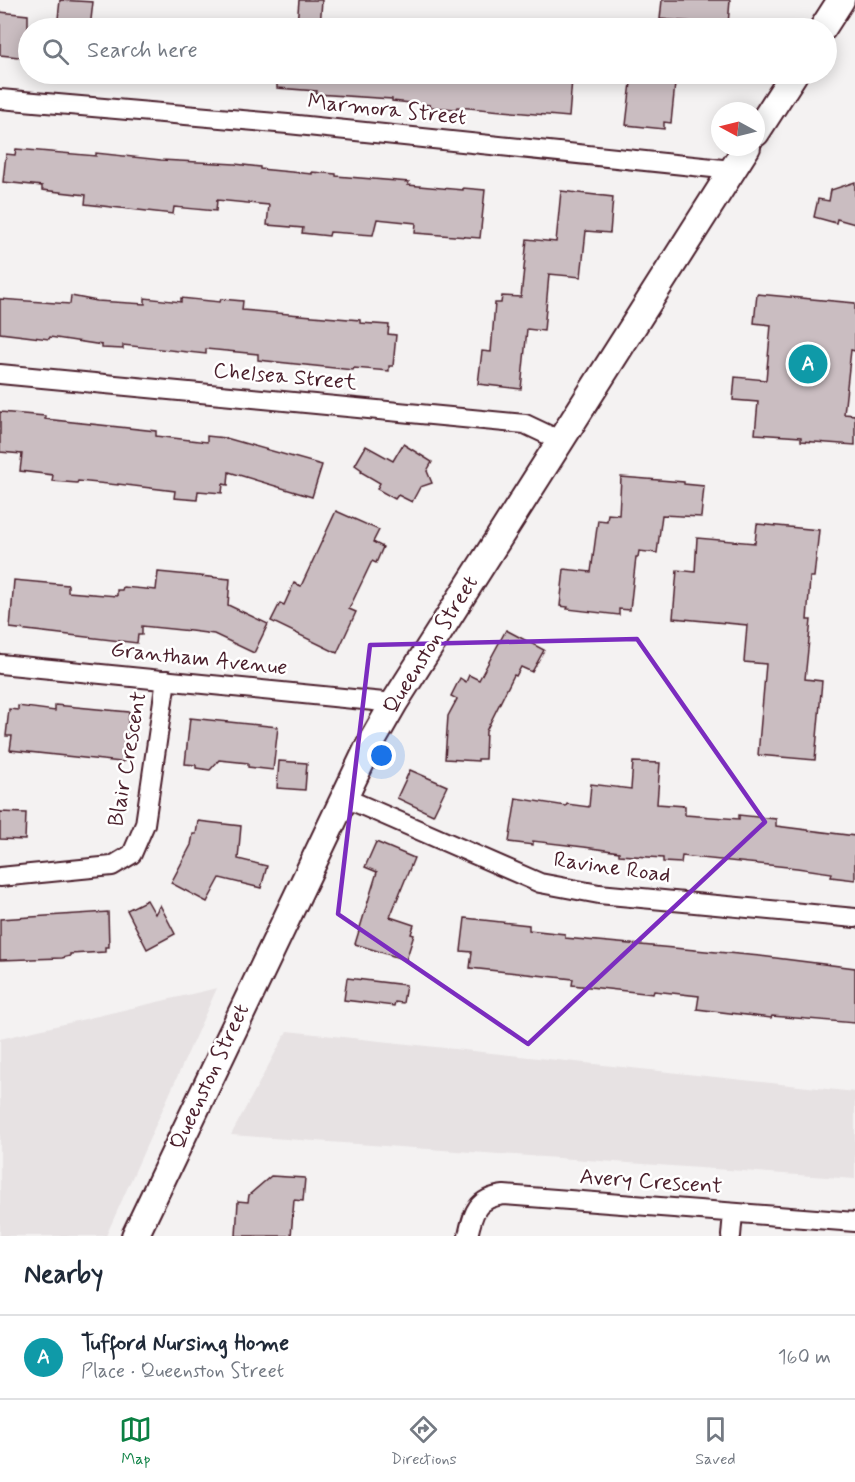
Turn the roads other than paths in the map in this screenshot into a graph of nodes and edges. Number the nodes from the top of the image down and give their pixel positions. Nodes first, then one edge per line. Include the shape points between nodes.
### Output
1 (841, 0) edge
2 (829, 18) edge
3 (787, 84) edge
4 (0, 99) edge
5 (765, 118) edge
6 (741, 156) edge
7 (732, 170) junction
8 (0, 374) edge
9 (561, 441) junction
10 (0, 664) edge
11 (166, 680) junction
12 (394, 703) junction
13 (343, 797) junction
14 (0, 877) edge
15 (855, 918) edge
16 (733, 1213) junction
17 (855, 1222) edge
18 (135, 1236) edge
19 (468, 1236) edge
20 (731, 1236) edge

1 - 2 main road
3 - 5 main road
4 - 7 street, Marmora Street
6 - 7 main road, Queenston Street
7 - 9 main road, Queenston Street
8 - 9 street, Chelsea Street via 525,424
9 - 12 main road, Queenston Street
10 - 11 street, Grantham Avenue
11 - 12 street, Grantham Avenue
11 - 14 street, Blair Crescent via 145,824 132,854 112,866
12 - 13 main road, Queenston Street
13 - 15 street, Ravine Road via 540,883 599,894
13 - 18 main road, Queenston Street
16 - 17 street, Avery Crescent
16 - 19 street, Avery Crescent via 504,1195 494,1196 477,1208
16 - 20 street

